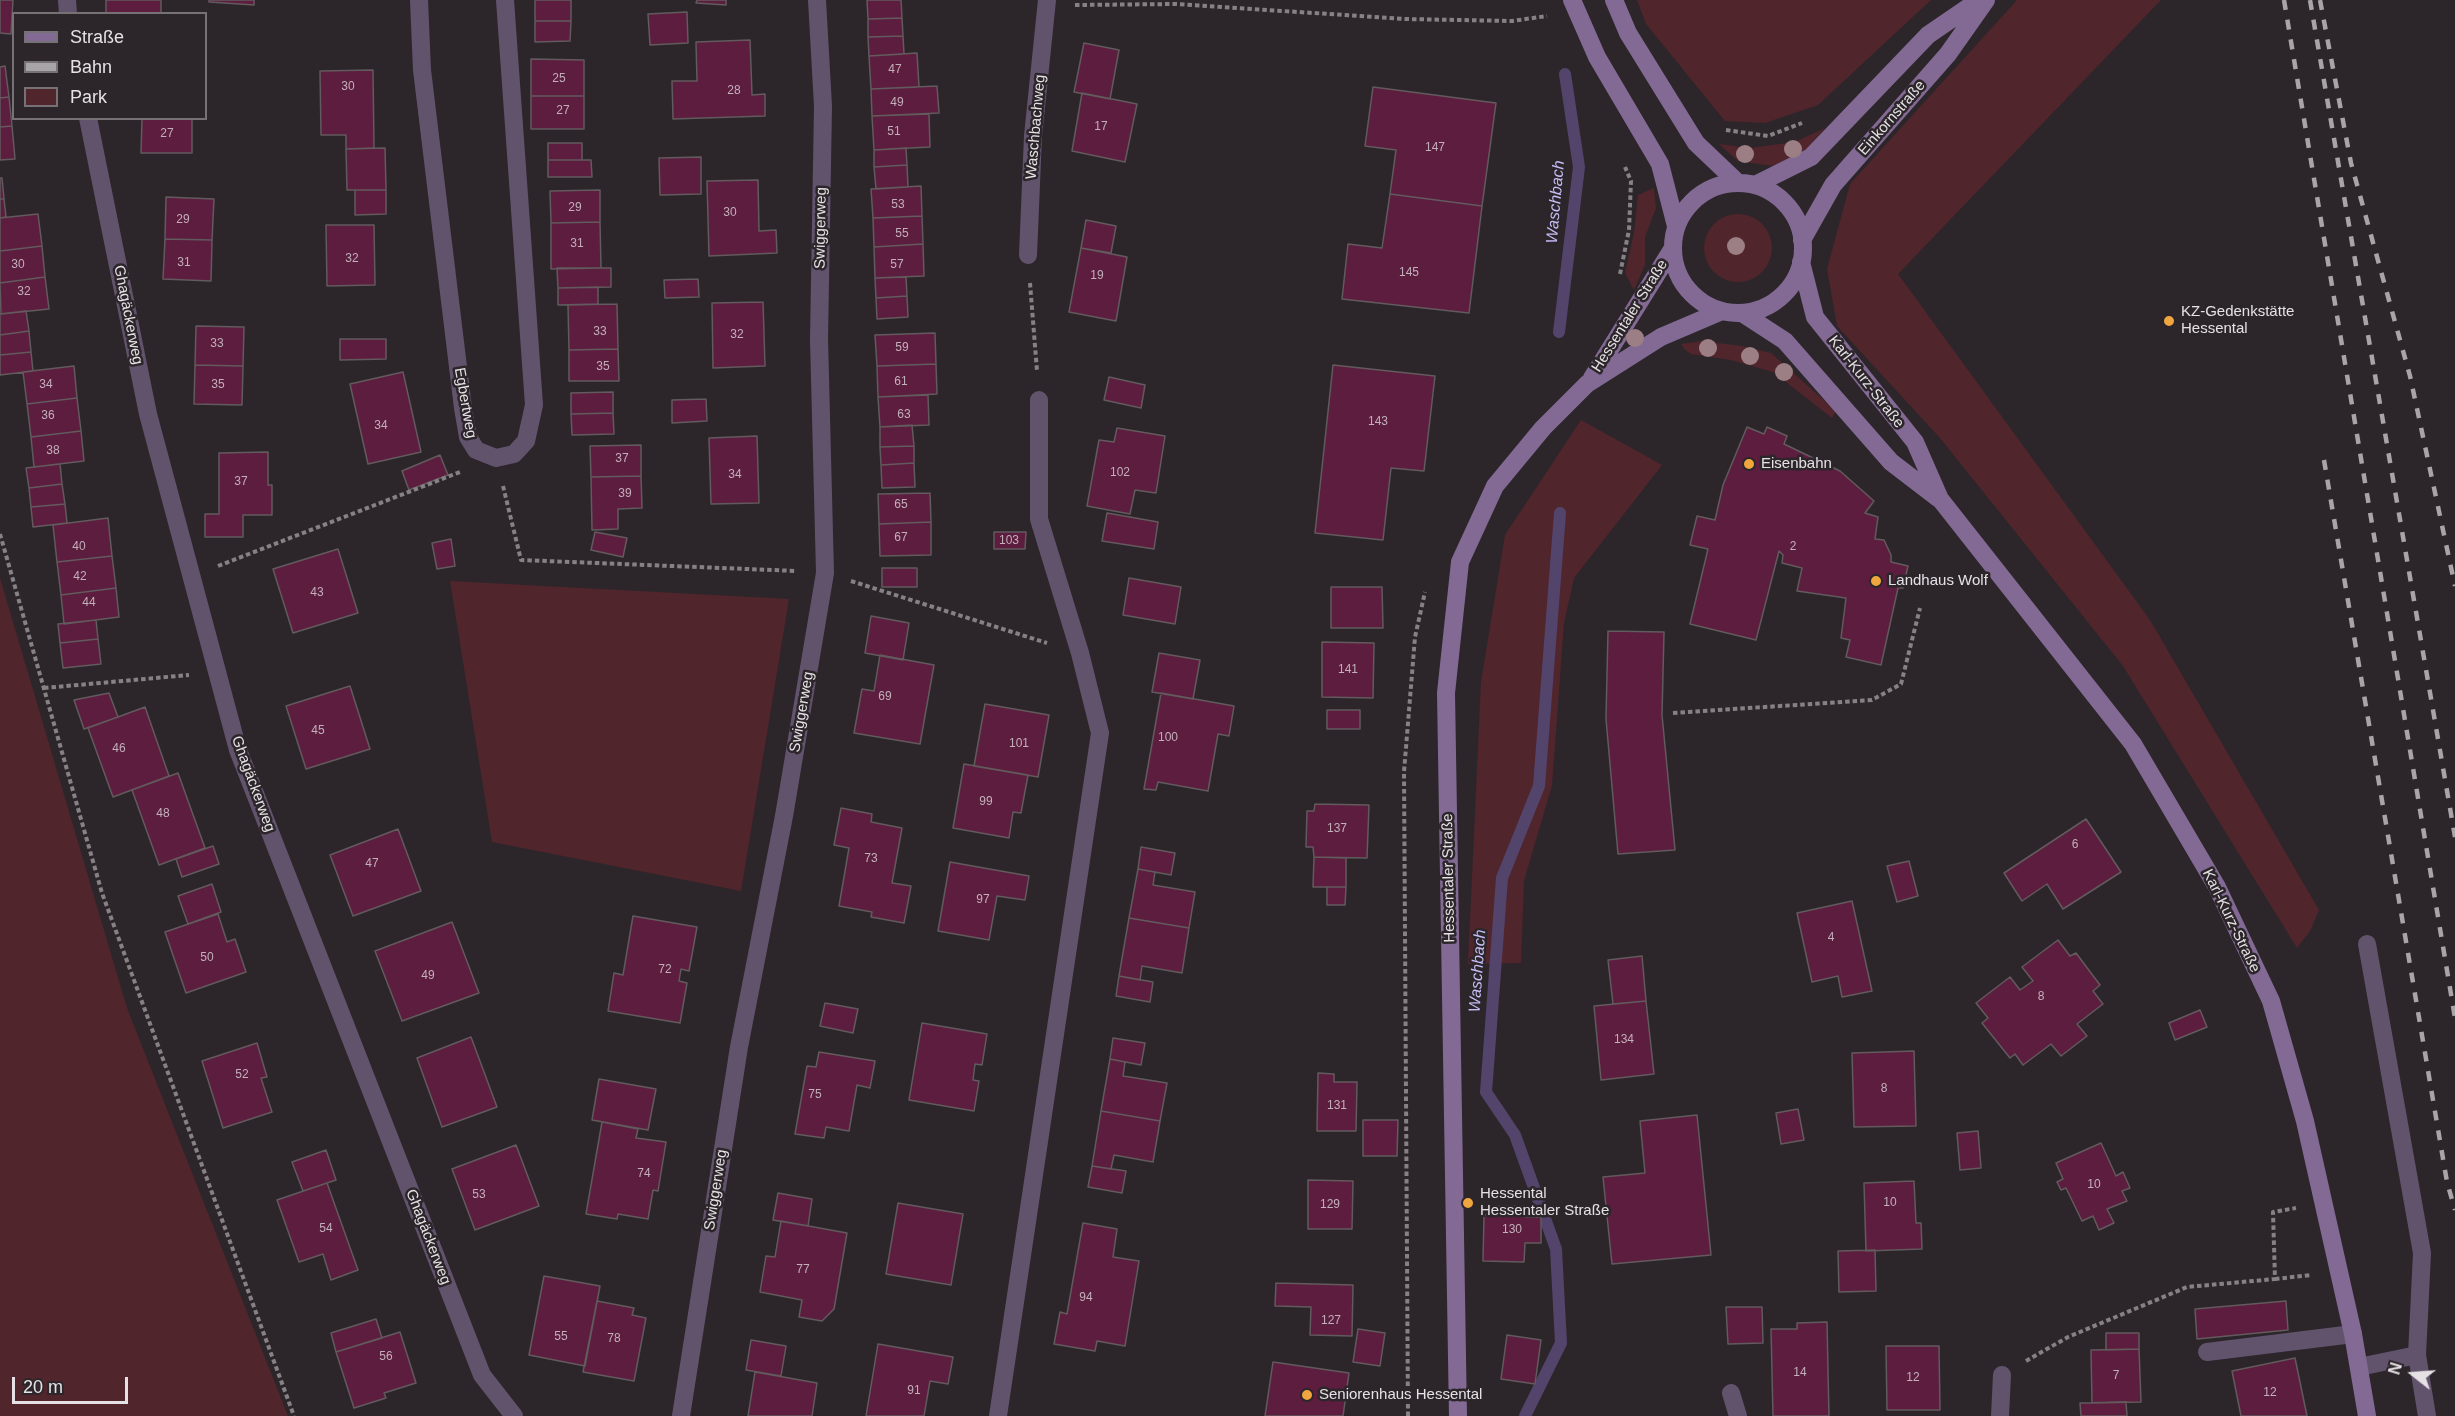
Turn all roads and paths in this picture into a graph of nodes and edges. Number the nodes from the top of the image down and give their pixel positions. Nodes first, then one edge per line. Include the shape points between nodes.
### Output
1 (419, 0) edge
2 (505, 0) edge
3 (817, 0) edge
4 (1572, 0) edge
5 (1614, 0) edge
6 (1979, 0) edge
7 (1986, 0) edge
8 (1047, 3) edge
9 (1548, 15) dead end
10 (88, 120) edge
11 (1807, 121) dead end
12 (1718, 129) dead end
13 (1631, 181) dead end
14 (1746, 184) junction
15 (1676, 226) junction
16 (1802, 240) junction
17 (1673, 248) junction
18 (1028, 255) joint
19 (1801, 262) junction
20 (1618, 285) dead end
21 (1722, 311) junction
22 (1742, 313) junction
23 (1587, 384) junction
24 (1039, 400) joint
25 (496, 458) junction
26 (1940, 499) junction
27 (0, 534) edge
28 (825, 573) junction
29 (191, 577) junction
30 (1920, 608) dead end
31 (1080, 653) junction
32 (218, 672) junction
33 (44, 688) junction
34 (1673, 713) dead end
35 (2367, 944) dead end
36 (2323, 1203) junction
37 (2353, 1334) junction
38 (2207, 1352) dead end
39 (2417, 1355) junction
40 (2359, 1366) junction
41 (2001, 1375) joint
42 (1731, 1393) dead end
43 (294, 1416) edge
44 (514, 1416) edge
45 (681, 1416) edge
46 (999, 1416) edge
47 (1458, 1416) edge
48 (1738, 1416) edge
49 (2000, 1416) edge
50 (2367, 1416) edge
51 (2427, 1416) edge

1 - 25 street, Egbertweg via 423,70 463,408 468,437 476,450
2 - 25 street via 534,405 526,441 514,454
3 - 28 street, Swiggerweg via 823,106 819,339
4 - 15 main road via 1597,57 1660,164
5 - 14 main road via 1628,33 1696,143
6 - 14 main road, Einkornstraße via 1928,35 1811,157
7 - 16 main road, Einkornstraße via 1948,54 1833,185
8 - 9 path via 1176,4 1405,19 1512,21
8 - 18 street, Waschbachweg via 1033,136
10 - 29 street, Ghagäckerweg via 148,414
11 - 12 path via 1768,136
13 - 20 path via 1629,230
14 - 15 main road via 1720,185 1704,191 1687,206
14 - 16 main road via 1771,191 1784,202 1796,220
15 - 17 main road
16 - 19 main road
17 - 21 main road via 1677,271 1689,291
17 - 23 main road, Hessentaler Straße
18 - 24 path
19 - 22 main road via 1793,282 1779,298
19 - 26 main road, Karl-Kurz-Straße via 1815,317 1915,442
21 - 22 main road
21 - 23 main road, Hessentaler Straße via 1661,337
22 - 26 main road, Karl-Kurz-Straße via 1785,341 1891,462
23 - 47 main road, Hessentaler Straße via 1543,428 1495,486 1460,562 1446,693
24 - 31 street via 1039,519
25 - 28 path via 521,560
25 - 29 path
26 - 36 main road, Karl-Kurz-Straße via 2133,744 2217,887 2271,1001 2305,1121
27 - 33 path
28 - 31 path
28 - 45 street, Swiggerweg via 784,816 739,1047
29 - 32 street, Ghagäckerweg
30 - 34 path via 1901,684 1872,700
31 - 46 street via 1100,733
32 - 33 path
32 - 44 street, Ghagäckerweg via 238,750 482,1375
33 - 43 path via 102,893
35 - 39 street via 2422,1253
36 - 37 main road, Karl-Kurz-Straße
36 - 41 path via 2273,1212 2275,1279 2187,1287 2068,1337
37 - 38 street
37 - 40 main road, Karl-Kurz-Straße
39 - 40 street
39 - 51 street
40 - 50 main road, Karl-Kurz-Straße
41 - 49 street
42 - 48 street

